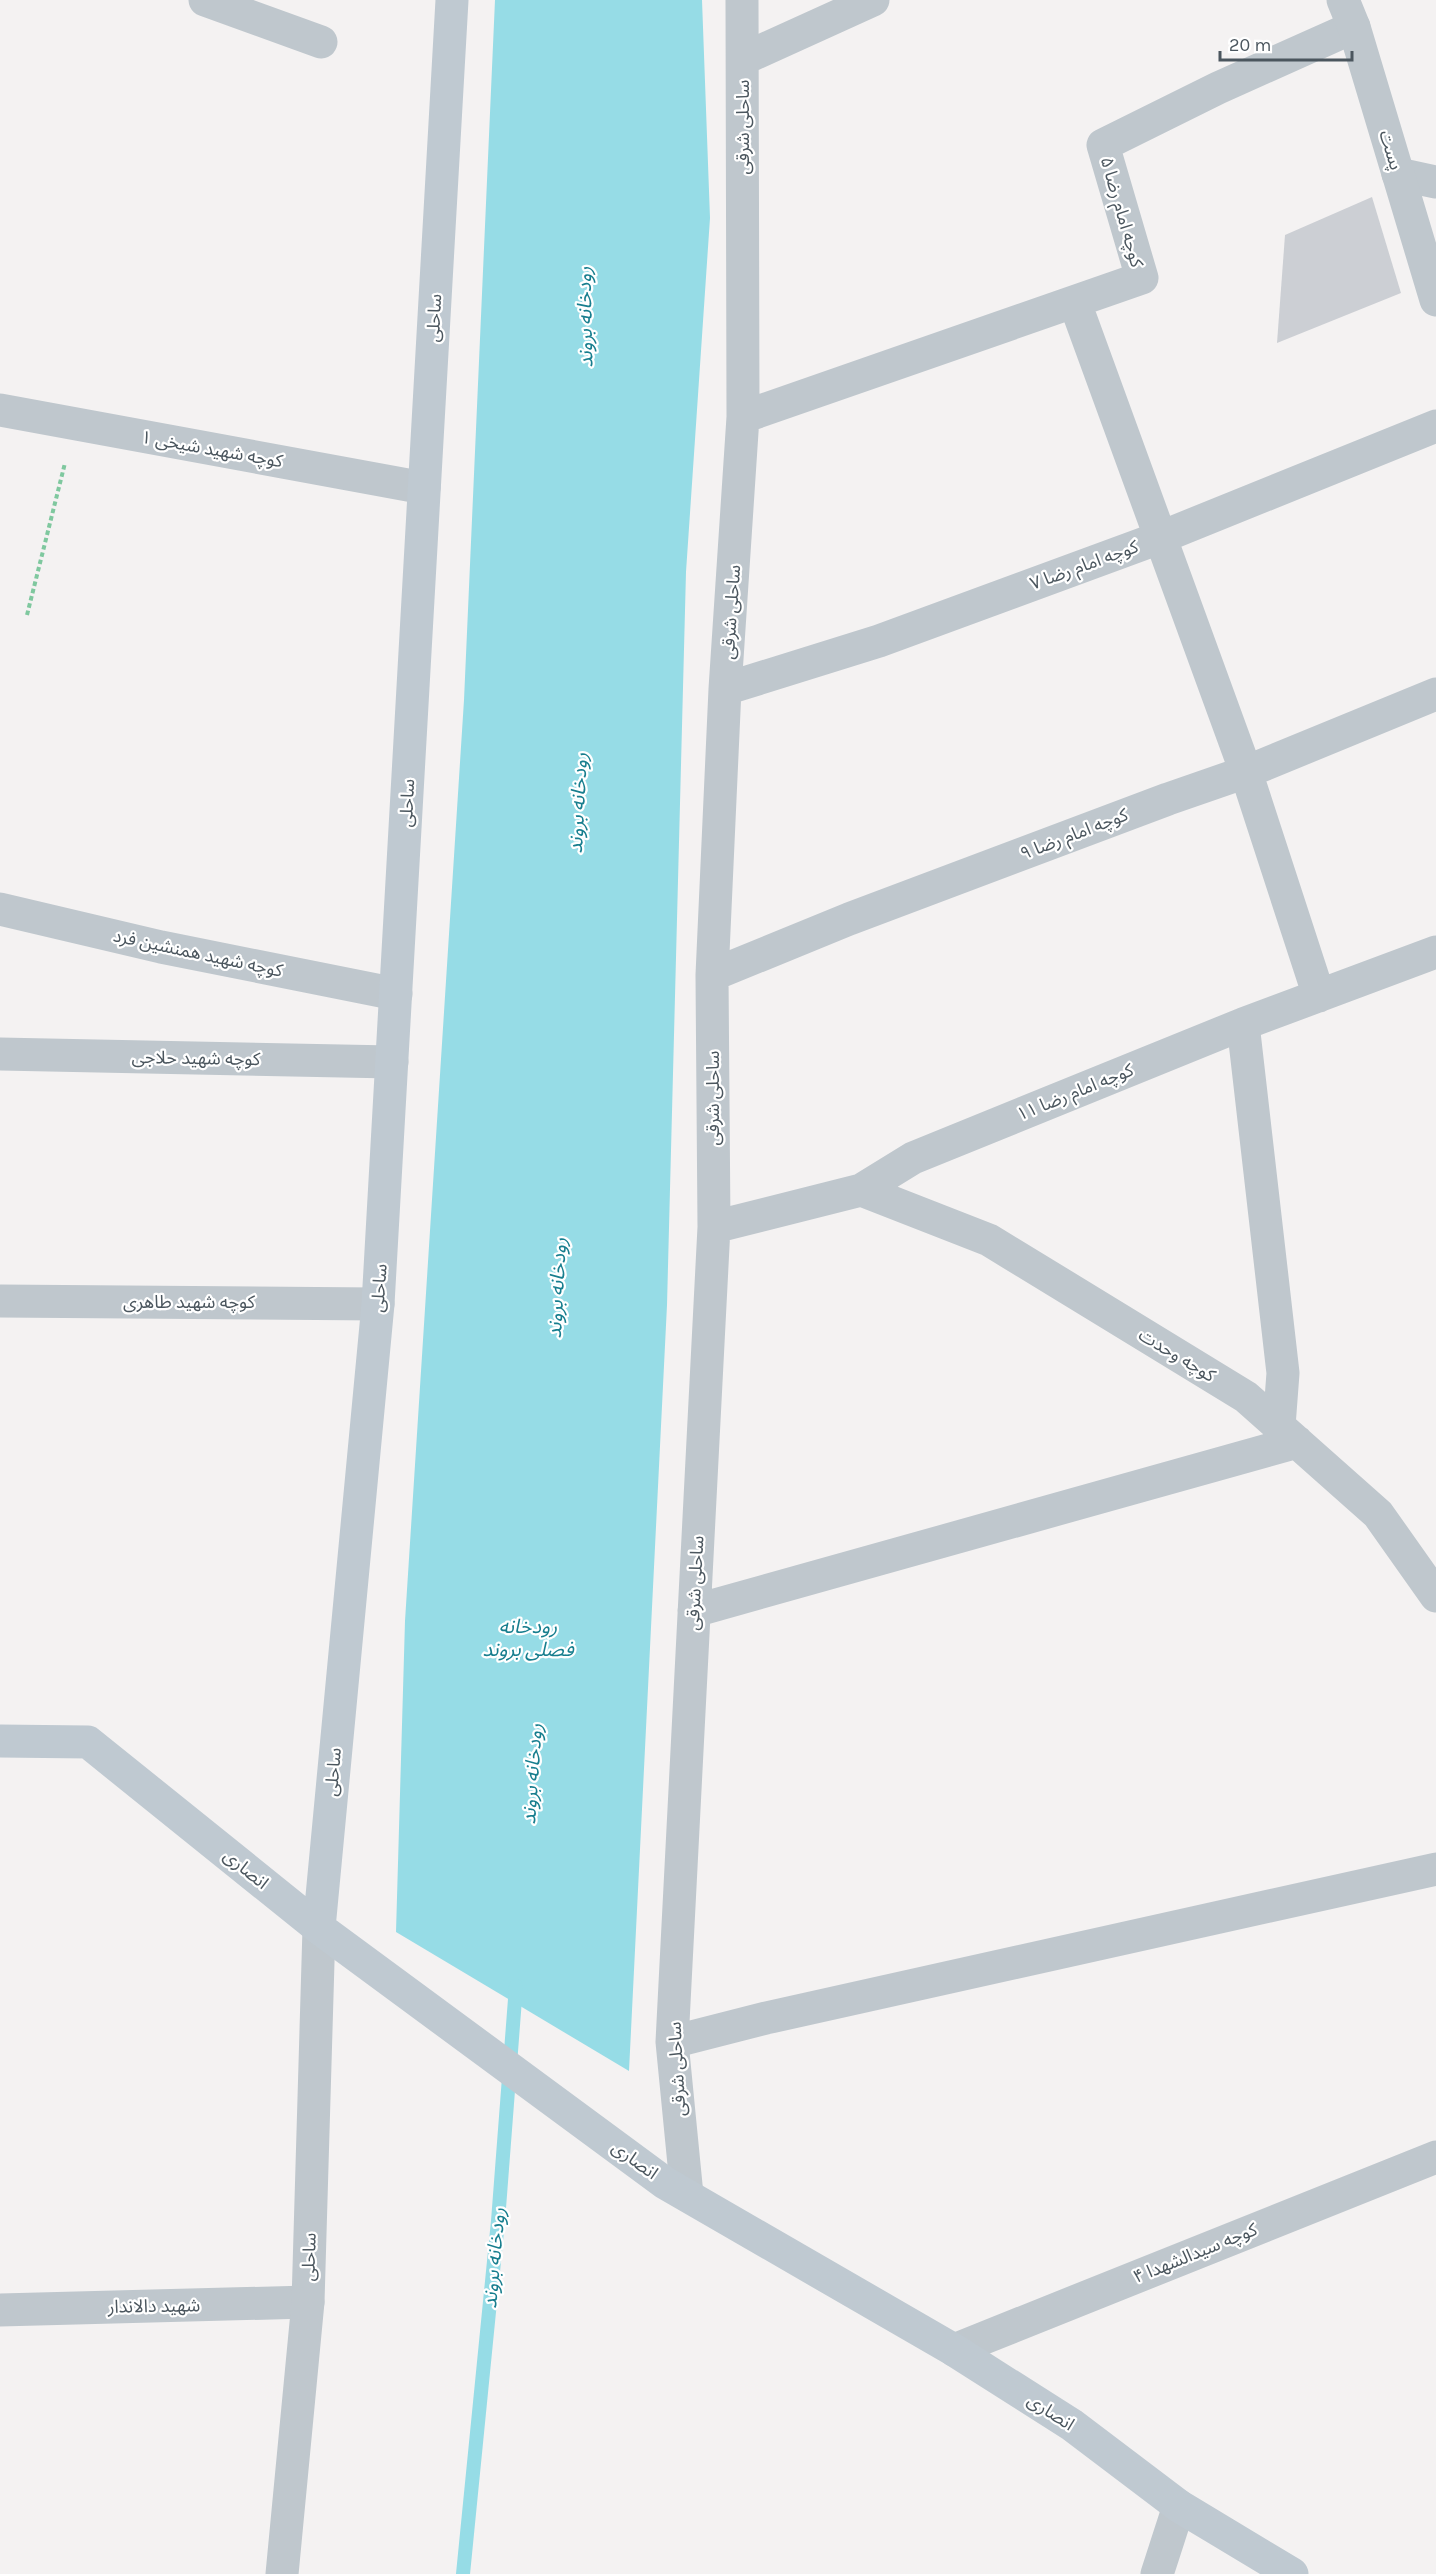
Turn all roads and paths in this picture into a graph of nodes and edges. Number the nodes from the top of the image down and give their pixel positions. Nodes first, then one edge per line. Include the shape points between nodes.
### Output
1 (205, 0) edge
2 (452, 0) edge
3 (742, 0) edge
4 (873, 0) edge
5 (1348, 14) edge
6 (321, 42) dead end
7 (743, 59) junction
8 (1398, 174) junction
9 (1436, 182) edge
10 (1436, 300) edge
11 (1075, 303) junction
12 (0, 410) edge
13 (743, 417) junction
14 (74, 424) junction
15 (1436, 426) edge
16 (424, 488) junction
17 (1159, 538) junction
18 (27, 615) dead end
19 (725, 689) junction
20 (1436, 694) edge
21 (1246, 772) junction
22 (0, 909) edge
23 (1436, 952) edge
24 (712, 975) junction
25 (396, 994) junction
26 (1319, 996) junction
27 (1244, 1024) junction
28 (0, 1054) edge
29 (392, 1062) junction
30 (861, 1190) junction
31 (714, 1227) junction
32 (0, 1301) edge
33 (378, 1304) junction
34 (1288, 1434) junction
35 (1436, 1596) edge
36 (694, 1611) junction
37 (0, 1742) edge
38 (1436, 1869) edge
39 (319, 1928) junction
40 (672, 2042) junction
41 (1436, 2157) edge
42 (676, 2189) junction
43 (308, 2302) junction
44 (0, 2310) edge
45 (954, 2350) junction
46 (1179, 2506) junction
47 (282, 2574) edge
48 (1157, 2574) edge
49 (1292, 2574) edge

1 - 6 street
2 - 16 main road, ساحلی
3 - 7 street, ساحلی شرقی
4 - 7 street
5 - 8 street, پست
5 - 11 street, کوچه امام رضا ۵ via 1218,88 1103,145 1142,278
7 - 13 street, ساحلی شرقی
8 - 9 street
8 - 10 street, پست
11 - 13 street, کوچه امام رضا ۵
11 - 17 street
12 - 14 street, کوچه شهید شیخی ۱
13 - 19 street, ساحلی شرقی
14 - 16 street, کوچه شهید شیخی ۱
14 - 18 path
15 - 17 street, کوچه امام رضا ۷
16 - 25 main road, ساحلی
17 - 19 street, کوچه امام رضا ۷ via 879,641
17 - 21 street
19 - 24 street, ساحلی شرقی
20 - 21 street, کوچه امام رضا ۹
21 - 24 street, کوچه امام رضا ۹ via 860,915
21 - 26 street
22 - 25 street, کوچه شهید همنشین فرد via 161,947
23 - 26 street, کوچه امام رضا ۱۱
24 - 31 street, ساحلی شرقی
25 - 29 main road, ساحلی
26 - 27 street, کوچه امام رضا ۱۱
27 - 30 street, کوچه امام رضا ۱۱ via 913,1158
27 - 34 street
28 - 29 street, کوچه شهید حلاجی
29 - 33 main road, ساحلی
30 - 31 street, کوچه امام رضا ۱۱
30 - 34 street, کوچه وحدت via 988,1240 1246,1397
31 - 36 street, ساحلی شرقی
32 - 33 street, کوچه شهید طاهری
33 - 39 main road, ساحلی
34 - 35 street, کوچه وحدت via 1378,1514
34 - 36 street
36 - 40 street, ساحلی شرقی
37 - 39 main road, انصاری via 88,1742
38 - 40 street
39 - 42 main road, انصاری
39 - 43 street, ساحلی
40 - 42 street, ساحلی شرقی
41 - 45 street, کوچه سیدالشهدا ۴
42 - 45 main road, انصاری
43 - 44 street, شهید دالاندار
43 - 47 street, ساحلی
45 - 46 main road, انصاری via 1072,2425
46 - 48 street
46 - 49 main road, انصاری

